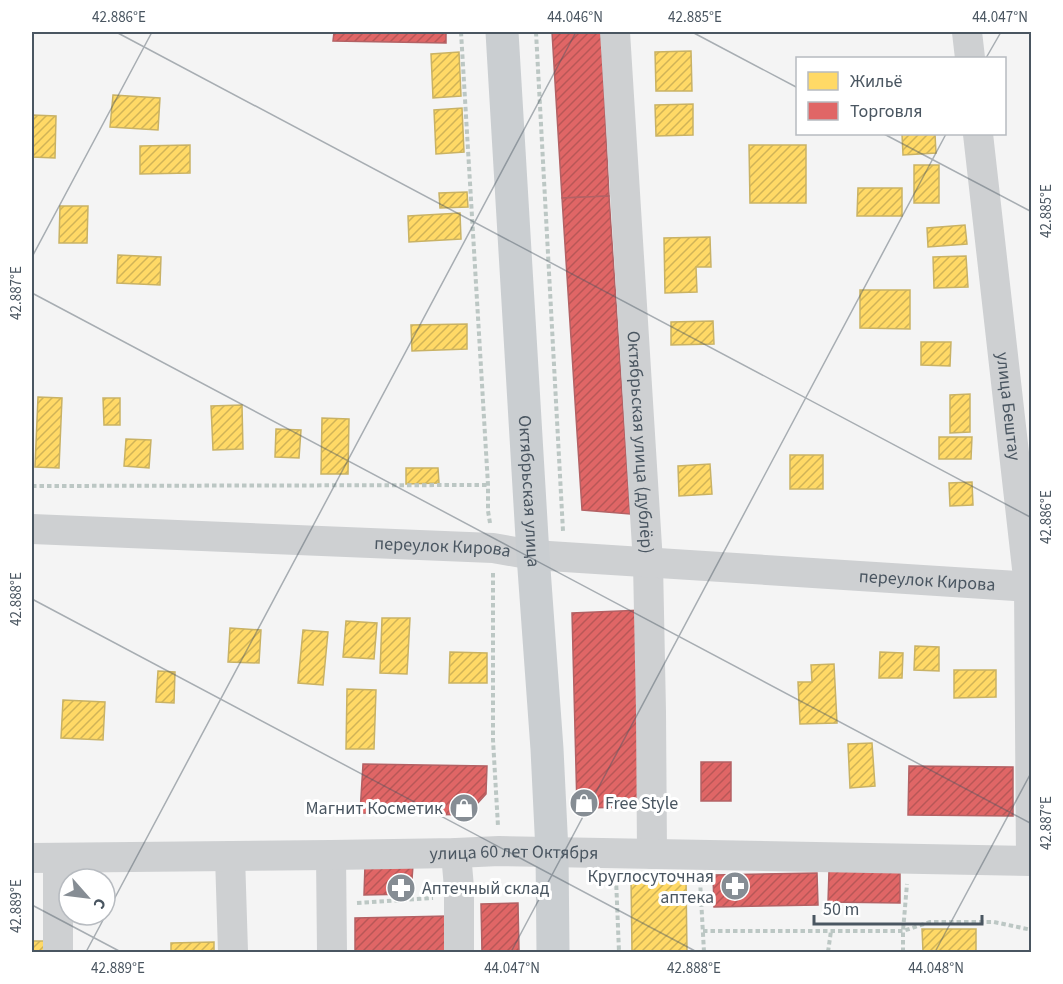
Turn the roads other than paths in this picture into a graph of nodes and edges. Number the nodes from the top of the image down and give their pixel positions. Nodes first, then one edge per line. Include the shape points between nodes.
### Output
1 (502, 32) edge
2 (615, 32) edge
3 (967, 32) edge
4 (970, 57) edge
5 (978, 135) edge
6 (32, 529) edge
7 (549, 556) junction
8 (648, 562) junction
9 (1030, 586) edge
10 (552, 852) junction
11 (456, 854) junction
12 (651, 854) junction
13 (331, 855) junction
14 (230, 856) junction
15 (45, 858) edge
16 (1031, 861) edge
17 (58, 952) edge
18 (232, 952) edge
19 (332, 952) edge
20 (459, 952) edge
21 (553, 952) edge

1 - 7 main road, Октябрьская улица
2 - 8 street, Октябрьская улица (дублёр)
3 - 4 street
5 - 9 street, улица Бештау
6 - 7 street, переулок Кирова via 493,548
7 - 8 street, переулок Кирова
7 - 10 main road, Октябрьская улица via 547,749
8 - 9 street, переулок Кирова
8 - 12 street, Октябрьская улица (дублёр)
9 - 16 street, улица Бештау
10 - 11 street, улица 60 лет Октября
10 - 12 street, улица 60 лет Октября
10 - 21 main road, Октябрьская улица
11 - 13 street, улица 60 лет Октября
11 - 20 street
12 - 16 street, улица 60 лет Октября
13 - 14 street, улица 60 лет Октября
13 - 19 street
14 - 15 street, улица 60 лет Октября
14 - 18 street
15 - 17 street

